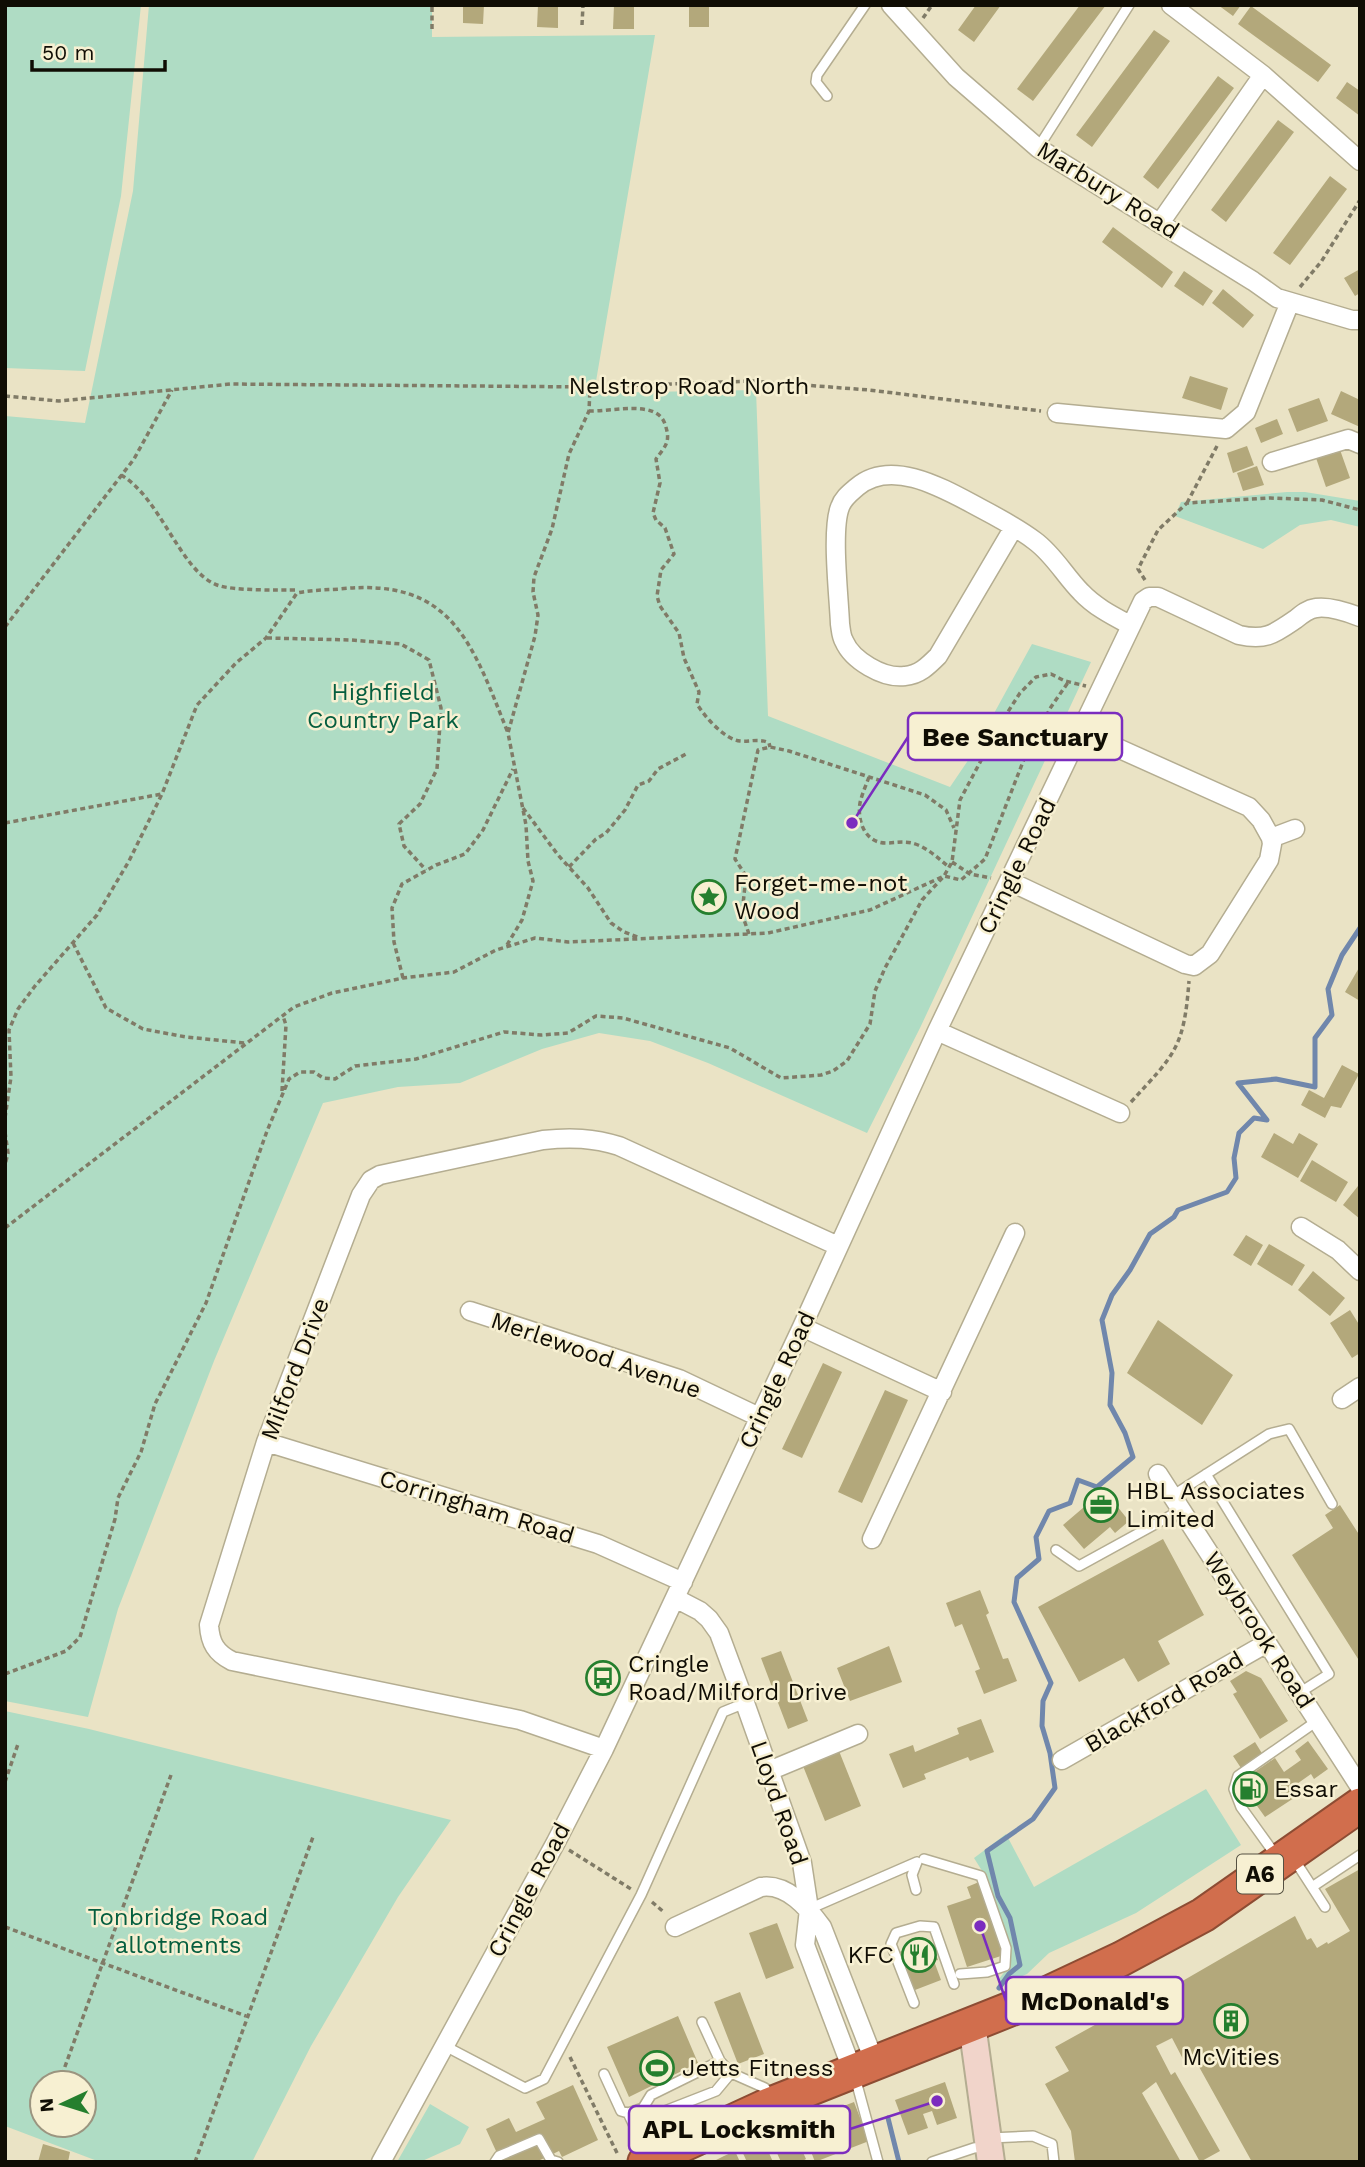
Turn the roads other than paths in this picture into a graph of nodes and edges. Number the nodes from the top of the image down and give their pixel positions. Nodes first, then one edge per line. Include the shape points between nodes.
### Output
1 (865, 5) edge
2 (891, 5) edge
3 (1129, 5) edge
4 (1171, 5) edge
5 (1263, 75) junction
6 (827, 96) dead end
7 (1038, 148) junction
8 (1360, 161) edge
9 (1160, 223) junction
10 (1290, 302) junction
11 (1360, 320) edge
12 (1057, 413) road end
13 (1360, 444) edge
14 (1272, 462) dead end
15 (1014, 527) junction
16 (1360, 617) edge
17 (1130, 625) junction
18 (1082, 732) junction
19 (1295, 829) dead end
20 (1271, 838) junction
21 (1002, 879) junction
22 (937, 1031) junction
23 (1120, 1113) road end
24 (1301, 1227) dead end
25 (1015, 1233) dead end
26 (838, 1246) junction
27 (1360, 1271) edge
28 (470, 1311) dead end
29 (802, 1327) junction
30 (1360, 1387) edge
31 (942, 1392) junction
32 (1342, 1399) dead end
33 (759, 1417) junction
34 (266, 1442) junction
35 (1158, 1474) dead end
36 (1206, 1474) junction
37 (1177, 1503) junction
38 (1332, 1504) dead end
39 (872, 1539) dead end
40 (1056, 1550) dead end
41 (679, 1590) junction
42 (1267, 1643) junction
43 (1299, 1693) junction
44 (745, 1703) junction
45 (1317, 1721) junction
46 (858, 1734) dead end
47 (604, 1749) junction
48 (1062, 1760) dead end
49 (769, 1771) junction
50 (1360, 1787) edge
51 (1360, 1805) edge
52 (1360, 1855) edge
53 (1285, 1857) junction
54 (924, 1859) dead end
55 (1312, 1887) junction
56 (916, 1890) dead end
57 (1325, 1907) dead end
58 (808, 1909) junction
59 (675, 1927) road end
60 (961, 1974) dead end
61 (954, 1984) dead end
62 (914, 2003) dead end
63 (702, 2022) dead end
64 (972, 2024) junction
65 (445, 2046) junction
66 (720, 2061) junction
67 (864, 2068) junction
68 (604, 2074) dead end
69 (732, 2074) junction
70 (771, 2104) junction
71 (643, 2108) junction
72 (628, 2113) junction
73 (990, 2148) edge
74 (638, 2159) edge
75 (381, 2162) edge
76 (495, 2162) edge
77 (558, 2162) edge
78 (878, 2162) edge
79 (932, 2162) edge
80 (1054, 2162) edge

1 - 6 lane via 817,75 816,82
2 - 7 street, Marbury Road via 956,77
3 - 7 lane
4 - 5 street
5 - 8 street
5 - 9 street
7 - 9 street, Marbury Road
9 - 10 street, Marbury Road
10 - 11 street, Marbury Road
10 - 12 street via 1246,412 1226,429
13 - 14 street via 1348,439
15 - 15 street via 940,486 901,476 866,480 847,495 836,526 840,624 852,654 892,676 905,677 927,667 938,656
15 - 17 street via 1052,556 1092,602
16 - 17 street, Cringle Road via 1317,608 1264,638 1251,638 1158,597 1143,601
17 - 18 street, Cringle Road
18 - 20 street via 1249,807
18 - 21 street, Cringle Road
19 - 20 street
20 - 21 street via 1269,860 1210,954 1194,966
21 - 22 street, Cringle Road
22 - 23 street
22 - 26 street, Cringle Road
24 - 27 street via 1338,1250
25 - 31 street
26 - 29 street, Cringle Road
26 - 34 street, Milford Drive via 619,1146 594,1139 543,1140 380,1175 372,1180 354,1211
28 - 33 street, Merlewood Avenue via 679,1380
29 - 31 street
29 - 33 street, Cringle Road
30 - 32 street
31 - 39 street
33 - 41 street, Cringle Road
34 - 41 street, Corringham Road via 598,1544
34 - 47 street, Milford Drive via 209,1625 214,1648 232,1661 520,1720
35 - 37 street, Weybrook Road
36 - 37 lane
36 - 38 lane via 1269,1434 1289,1429
36 - 43 lane via 1329,1674
37 - 40 lane via 1079,1566
37 - 42 street, Weybrook Road
41 - 44 street, Lloyd Road via 719,1633
41 - 47 street, Cringle Road
42 - 43 street, Weybrook Road
42 - 48 street, Blackford Road
43 - 45 street, Weybrook Road
44 - 49 street, Lloyd Road
44 - 65 lane via 723,1712 641,1895 544,2079 525,2088
45 - 50 street, Weybrook Road
45 - 53 lane via 1238,1776 1234,1789 1241,1807
46 - 49 street
47 - 65 street, Cringle Road
49 - 58 street, Lloyd Road via 802,1863
51 - 53 highway, A6
52 - 55 lane
53 - 55 lane
53 - 64 highway, A6 via 1203,1915 1121,1959
54 - 60 lane via 981,1875 1006,1948 1005,1966
55 - 57 lane
56 - 58 lane via 912,1875 917,1862
58 - 59 street via 783,1889 768,1886
58 - 67 street, Lloyd Road via 805,1944
61 - 62 lane via 934,1927 896,1933 891,1944
63 - 66 lane
64 - 67 highway, A6
64 - 73 street
65 - 75 street, Cringle Road
66 - 69 lane
66 - 71 lane via 651,2095
67 - 70 highway, A6
67 - 78 lane
68 - 72 lane via 621,2111
69 - 70 lane via 765,2088
69 - 71 lane via 716,2091 657,2115
70 - 74 highway, A6
71 - 72 lane
72 - 74 lane
73 - 79 lane via 974,2147
73 - 80 lane via 1033,2136 1052,2144
76 - 77 lane via 539,2139 551,2160

